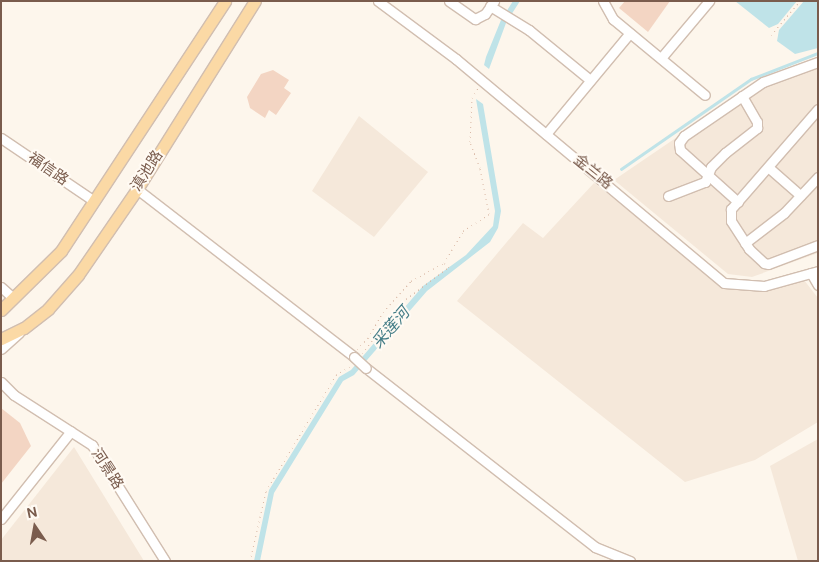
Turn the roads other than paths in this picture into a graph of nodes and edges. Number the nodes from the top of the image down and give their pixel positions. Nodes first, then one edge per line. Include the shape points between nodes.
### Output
1 (225, 1) edge
2 (255, 1) edge
3 (378, 1) edge
4 (449, 1) edge
5 (603, 1) edge
6 (709, 1) edge
7 (494, 6) edge
8 (630, 33) junction
9 (661, 58) junction
10 (818, 62) edge
11 (590, 80) junction
12 (705, 95) dead end
13 (742, 96) junction
14 (818, 109) edge
15 (546, 134) junction
16 (1, 138) edge
17 (768, 167) junction
18 (708, 176) junction
19 (818, 177) edge
20 (137, 189) junction
21 (800, 195) junction
22 (668, 196) dead end
23 (94, 201) junction
24 (738, 202) junction
25 (746, 243) junction
26 (818, 245) edge
27 (814, 272) edge
28 (818, 286) edge
29 (1, 287) edge
30 (25, 289) junction
31 (12, 297) junction
32 (1, 304) edge
33 (1, 310) edge
34 (24, 328) junction
35 (1, 339) edge
36 (1, 350) edge
37 (1, 382) edge
38 (72, 430) junction
39 (1, 519) edge
40 (165, 561) edge
41 (630, 561) edge

1 - 23 main road, 滇池路
2 - 20 main road, 滇池路
3 - 15 street, 金兰路
4 - 7 street via 475,19
5 - 8 street via 613,19
6 - 9 street
7 - 11 street
8 - 9 street
8 - 11 street
9 - 12 street
10 - 13 street via 763,82
11 - 15 street
13 - 18 street via 757,122 757,128 725,153 711,167
13 - 18 street via 679,143 680,150
14 - 17 street
15 - 27 street, 金兰路 via 724,282 764,286
16 - 23 street, 福信路
17 - 21 street
17 - 24 street
18 - 22 street via 699,185
18 - 24 street
19 - 21 street
20 - 34 main road, 滇池路 via 78,275 48,309
20 - 41 street, bridge via 595,547
21 - 25 street
23 - 30 main road, 滇池路 via 61,251
24 - 25 street via 731,209 731,221
25 - 26 street via 768,264
27 - 28 street, 金兰路
29 - 31 street
30 - 31 street, 滇池路
30 - 33 main road, 滇池路
31 - 32 street, 滇池路
34 - 35 main road, 滇池路
34 - 36 street, 滇池路
37 - 38 street, 河景路 via 14,395
38 - 39 street
38 - 40 street, 河景路 via 92,445 104,460

